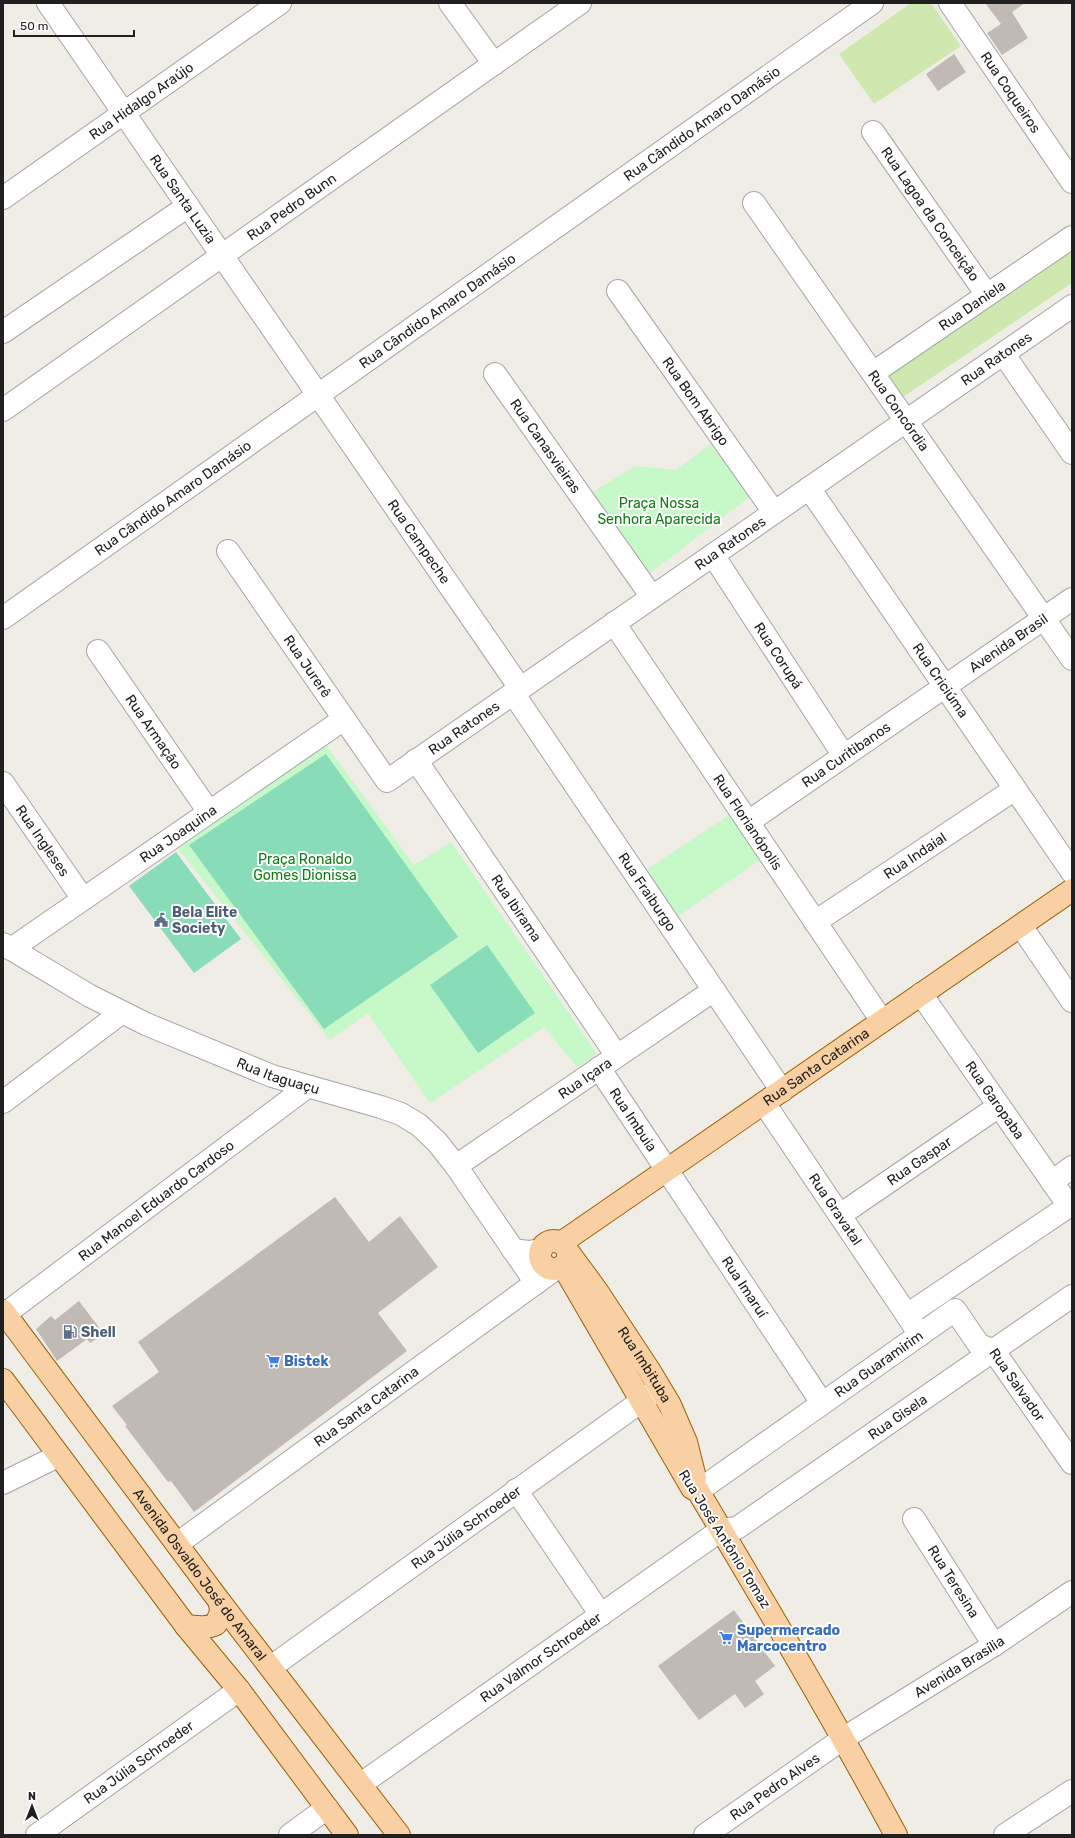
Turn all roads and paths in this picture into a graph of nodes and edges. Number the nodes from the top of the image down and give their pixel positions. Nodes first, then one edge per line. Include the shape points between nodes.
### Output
1 (48, 3) edge
2 (280, 3) edge
3 (450, 3) edge
4 (580, 3) edge
5 (872, 3) edge
6 (950, 3) edge
7 (494, 64) junction
8 (124, 113) junction
9 (873, 132) dead end
10 (1072, 182) edge
11 (3, 198) edge
12 (754, 203) dead end
13 (188, 206) junction
14 (1072, 237) edge
15 (222, 256) junction
16 (618, 291) dead end
17 (988, 294) junction
18 (1072, 306) edge
19 (3, 332) edge
20 (1007, 351) junction
21 (495, 374) dead end
22 (873, 374) junction
23 (318, 395) junction
24 (3, 410) edge
25 (906, 421) junction
26 (1072, 453) edge
27 (809, 488) junction
28 (774, 512) junction
29 (228, 552) dead end
30 (713, 555) junction
31 (652, 597) junction
32 (1072, 599) edge
33 (3, 618) edge
34 (1044, 618) junction
35 (614, 623) junction
36 (98, 651) dead end
37 (1072, 659) edge
38 (945, 686) junction
39 (517, 691) junction
40 (344, 719) junction
41 (844, 756) junction
42 (416, 760) junction
43 (387, 781) joint
44 (3, 783) edge
45 (1015, 789) junction
46 (209, 812) junction
47 (748, 822) junction
48 (1072, 872) edge
49 (1072, 890) edge
50 (83, 899) junction
51 (815, 922) junction
52 (1021, 926) junction
53 (7, 946) edge
54 (714, 990) junction
55 (921, 994) junction
56 (1072, 1001) edge
57 (121, 1013) junction
58 (882, 1021) junction
59 (617, 1056) junction
60 (599, 1068) junction
61 (307, 1087) junction
62 (782, 1091) junction
63 (3, 1102) edge
64 (764, 1103) junction
65 (999, 1106) junction
66 (456, 1166) junction
67 (1072, 1167) edge
68 (667, 1170) junction
69 (1052, 1182) junction
70 (1069, 1206) joint
71 (840, 1215) junction
72 (514, 1250) junction
73 (557, 1256) junction
74 (536, 1283) junction
75 (1072, 1296) edge
76 (4, 1312) edge
77 (907, 1315) junction
78 (920, 1335) junction
79 (993, 1350) junction
80 (3, 1380) edge
81 (660, 1388) junction
82 (641, 1400) junction
83 (822, 1403) junction
84 (58, 1456) junction
85 (1072, 1463) edge
86 (3, 1483) edge
87 (516, 1490) junction
88 (698, 1491) junction
89 (914, 1519) dead end
90 (721, 1530) junction
91 (177, 1544) junction
92 (1072, 1592) edge
93 (220, 1602) junction
94 (601, 1615) junction
95 (186, 1626) junction
96 (994, 1645) junction
97 (271, 1667) junction
98 (239, 1690) junction
99 (844, 1738) junction
100 (362, 1784) junction
101 (1072, 1792) edge
102 (327, 1808) junction
103 (37, 1835) edge
104 (290, 1835) edge
105 (347, 1835) edge
106 (399, 1835) edge
107 (705, 1835) edge
108 (896, 1835) edge
109 (1005, 1835) edge

1 - 8 street, Rua Santa Luzia
2 - 8 street, Rua Hidalgo Araújo
3 - 7 street
4 - 7 street, Rua Pedro Bunn
5 - 23 street, Rua Cândido Amaro Damásio
6 - 10 street, Rua Coqueiros
7 - 15 street, Rua Pedro Bunn
8 - 11 street, Rua Hidalgo Araújo
8 - 13 street, Rua Santa Luzia
9 - 17 street, Rua Lagoa da Conceição
12 - 22 street, Rua Concórdia
13 - 15 street, Rua Santa Luzia
13 - 19 street
14 - 17 street, Rua Daniela
15 - 23 street, Rua Santa Luzia
15 - 24 street, Rua Pedro Bunn
16 - 28 street, Rua Bom Abrigo
17 - 22 street, Rua Daniela
18 - 20 street, Rua Ratones
20 - 25 street, Rua Ratones
20 - 26 street via 1007,359
21 - 31 street, Rua Canasvieiras
22 - 25 street, Rua Concórdia
23 - 33 street, Rua Cândido Amaro Damásio
23 - 39 street, Rua Campeche
25 - 27 street, Rua Ratones
25 - 34 street, Rua Concórdia
27 - 28 street, Rua Ratones
27 - 38 street, Rua Criciúma
28 - 30 street, Rua Ratones
29 - 40 street, Rua Jurerê
30 - 31 street, Rua Ratones
30 - 41 street, Rua Corupá
31 - 35 street, Rua Ratones
32 - 34 street, Avenida Brasil
34 - 37 street, Rua Concórdia
34 - 38 street, Avenida Brasil
35 - 39 street, Rua Ratones
35 - 47 street, Rua Florianópolis
36 - 46 street, Rua Armação
38 - 41 street, Rua Curitibanos
38 - 45 street, Rua Criciúma
39 - 42 street, Rua Ratones
39 - 54 street, Rua Fraiburgo
40 - 43 street, Rua Jurerê
40 - 46 street, Rua Joaquina
41 - 47 street, Rua Curitibanos
42 - 43 street, Rua Ratones
42 - 59 street, Rua Ibirama
44 - 50 street, Rua Ingleses
45 - 48 street, Rua Criciúma
45 - 51 street, Rua Indaial
46 - 50 street, Rua Joaquina
47 - 51 street, Rua Florianópolis
49 - 52 main road, Rua Santa Catarina
50 - 53 street, Rua Joaquina
51 - 58 street, Rua Florianópolis
52 - 55 main road, Rua Santa Catarina
52 - 56 street
53 - 57 street, Rua Itaguaçu
54 - 59 street, Rua Içara
54 - 62 street, Rua Fraiburgo
55 - 58 main road, Rua Santa Catarina
55 - 65 street, Rua Garopaba
57 - 61 street, Rua Itaguaçu via 236,1062
57 - 63 street
58 - 62 main road, Rua Santa Catarina
59 - 60 street, Rua Içara
60 - 66 street, Rua Içara
60 - 68 street, Rua Imbuia
61 - 66 street, Rua Itaguaçu via 401,1114 428,1133
61 - 76 street, Rua Manoel Eduardo Cardoso
62 - 64 main road, Rua Santa Catarina
64 - 68 main road, Rua Santa Catarina
64 - 71 street, Rua Gravatal
65 - 69 street, Rua Garopaba
65 - 71 street, Rua Gaspar
66 - 72 street, Rua Itaguaçu
67 - 69 street
68 - 73 main road, Rua Santa Catarina
68 - 83 street, Rua Imaruí
69 - 70 street, Rua Garopaba
70 - 77 street, Rua Guaramirim
71 - 77 street, Rua Gravatal
72 - 73 street
72 - 74 street, Rua Itaguaçu
73 - 74 street, Rua Santa Catarina
73 - 81 main road, Rua Imbituba via 597,1291
73 - 82 main road, Rua José Antônio Tomaz
74 - 91 street, Rua Santa Catarina
75 - 79 street, Rua Gisela
76 - 91 main road, Avenida Osvaldo José do Amaral
77 - 78 street, Rua Guaramirim
78 - 79 street, Rua Salvador via 955,1310 979,1344
78 - 83 street, Rua Guaramirim
79 - 85 street, Rua Salvador
79 - 90 street, Rua Gisela via 737,1528
80 - 84 main road
81 - 82 street, Rua Júlia Schroeder
81 - 88 main road, Rua Imbituba via 681,1429
82 - 87 street, Rua Júlia Schroeder
82 - 88 main road, Rua José Antônio Tomaz via 692,1488
83 - 88 street, Rua Guaramirim
84 - 86 street
84 - 95 main road
87 - 94 street
87 - 97 street, Rua Júlia Schroeder
88 - 90 main road, Rua José Antônio Tomaz
89 - 96 street, Rua Teresina
90 - 94 street, Rua Valmor Schroeder
90 - 99 main road, Rua José Antônio Tomaz
91 - 93 main road, Avenida Osvaldo José do Amaral
92 - 96 street, Avenida Brasília
93 - 95 main road via 221,1612 216,1624 202,1628
93 - 97 main road, Avenida Osvaldo José do Amaral
94 - 100 street, Rua Valmor Schroeder
95 - 98 main road
96 - 99 street, Avenida Brasília
97 - 100 main road, Avenida Osvaldo José do Amaral
98 - 102 main road
98 - 103 street, Rua Júlia Schroeder
99 - 107 street, Rua Pedro Alves
99 - 108 main road, Rua José Antônio Tomaz
100 - 106 main road, Avenida Osvaldo José do Amaral
101 - 109 street
102 - 104 street
102 - 105 main road

